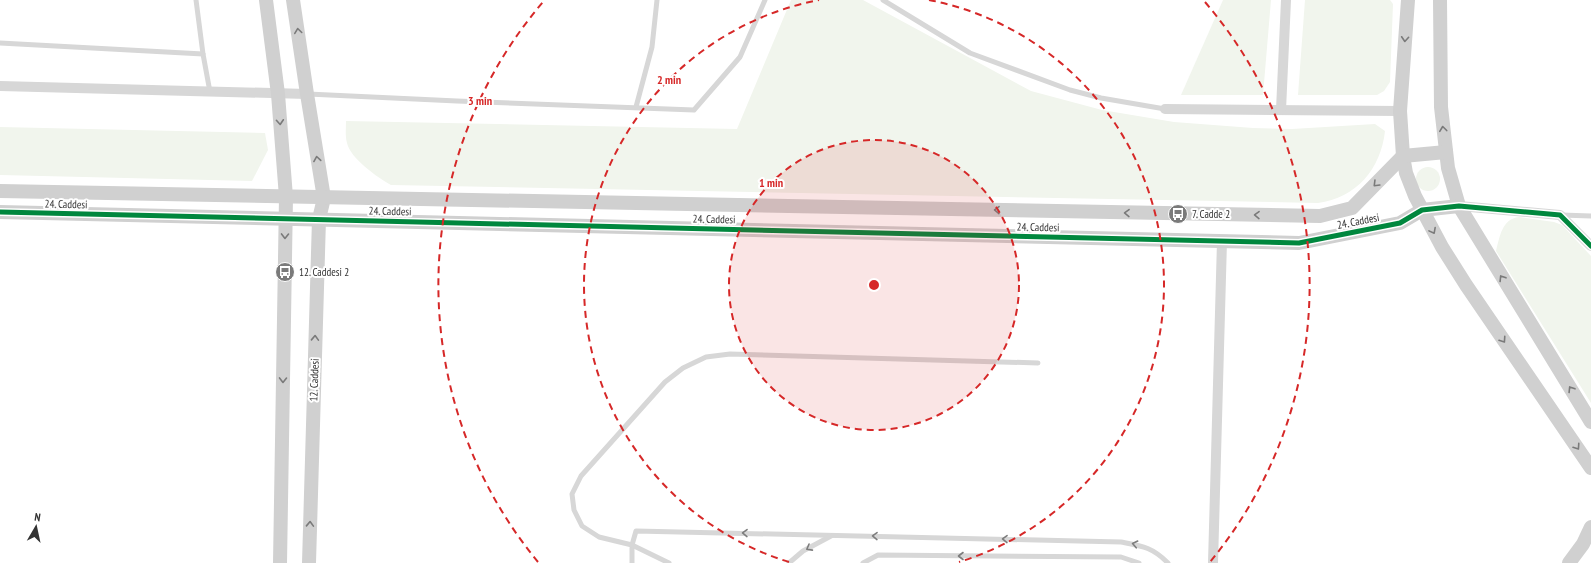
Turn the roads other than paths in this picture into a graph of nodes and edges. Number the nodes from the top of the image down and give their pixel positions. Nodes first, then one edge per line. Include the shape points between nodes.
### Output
1 (196, 0) edge
2 (266, 0) edge
3 (294, 0) edge
4 (657, 0) edge
5 (765, 0) edge
6 (882, 0) edge
7 (1286, 0) edge
8 (1408, 0) edge
9 (1440, 0) edge
10 (0, 43) edge
11 (203, 54) junction
12 (0, 86) edge
13 (210, 92) junction
14 (278, 94) junction
15 (307, 94) junction
16 (636, 107) junction
17 (1165, 109) joint
18 (1281, 110) junction
19 (1400, 111) junction
20 (1446, 152) junction
21 (1403, 156) junction
22 (0, 191) edge
23 (286, 197) junction
24 (324, 198) junction
25 (1459, 206) junction
26 (1422, 210) junction
27 (0, 212) edge
28 (1560, 215) junction
29 (1591, 216) edge
30 (285, 219) junction
31 (319, 219) junction
32 (1222, 241) junction
33 (1591, 246) edge
34 (1038, 363) dead end
35 (1591, 422) edge
36 (1591, 468) edge
37 (1591, 527) edge
38 (832, 535) junction
39 (632, 545) junction
40 (280, 563) edge
41 (309, 563) edge
42 (632, 563) edge
43 (669, 563) edge
44 (789, 563) edge
45 (863, 563) edge
46 (1139, 563) edge
47 (1168, 563) edge
48 (1213, 563) edge
49 (1569, 563) edge

1 - 11 lane
2 - 14 street
15 -> 3 street
4 - 16 lane via 652,47
5 - 16 lane via 740,57 694,110
6 - 17 lane via 970,53 1070,90 1127,104
7 - 18 street
8 -> 19 street
20 -> 9 street via 1441,107
10 - 11 lane
11 - 13 lane
12 - 13 street
13 - 14 street
14 - 15 street
14 -> 23 street
15 - 16 lane
24 -> 15 street
17 - 18 street
18 - 19 street
19 - 21 street
20 - 21 street
20 - 25 street
21 -> 24 street, 24. Caddesi via 1352,208 1320,216
21 - 26 street via 1406,173
22 - 23 street, 24. Caddesi
23 - 24 street, 24. Caddesi
23 - 30 street
24 - 31 street, 12. Caddesi
25 - 26 street
25 - 28 street
35 -> 25 street
26 - 32 street, 24. Caddesi via 1400,223 1299,243
26 -> 36 street via 1466,285
27 - 30 street, 24. Caddesi
28 - 29 lane
28 - 33 street
30 - 31 street, 24. Caddesi
30 -> 40 street
31 - 32 street, 24. Caddesi
41 -> 31 street, 12. Caddesi
32 - 48 street
34 - 39 lane via 730,354 706,357 683,368 665,382 581,476 572,494 574,510 582,526 599,538
37 - 49 street via 1583,544
38 -> 39 lane via 636,531
38 -> 44 lane
47 -> 38 lane via 1147,547 1121,542
39 - 42 lane
39 - 43 lane
46 -> 45 lane via 1121,557 878,555

